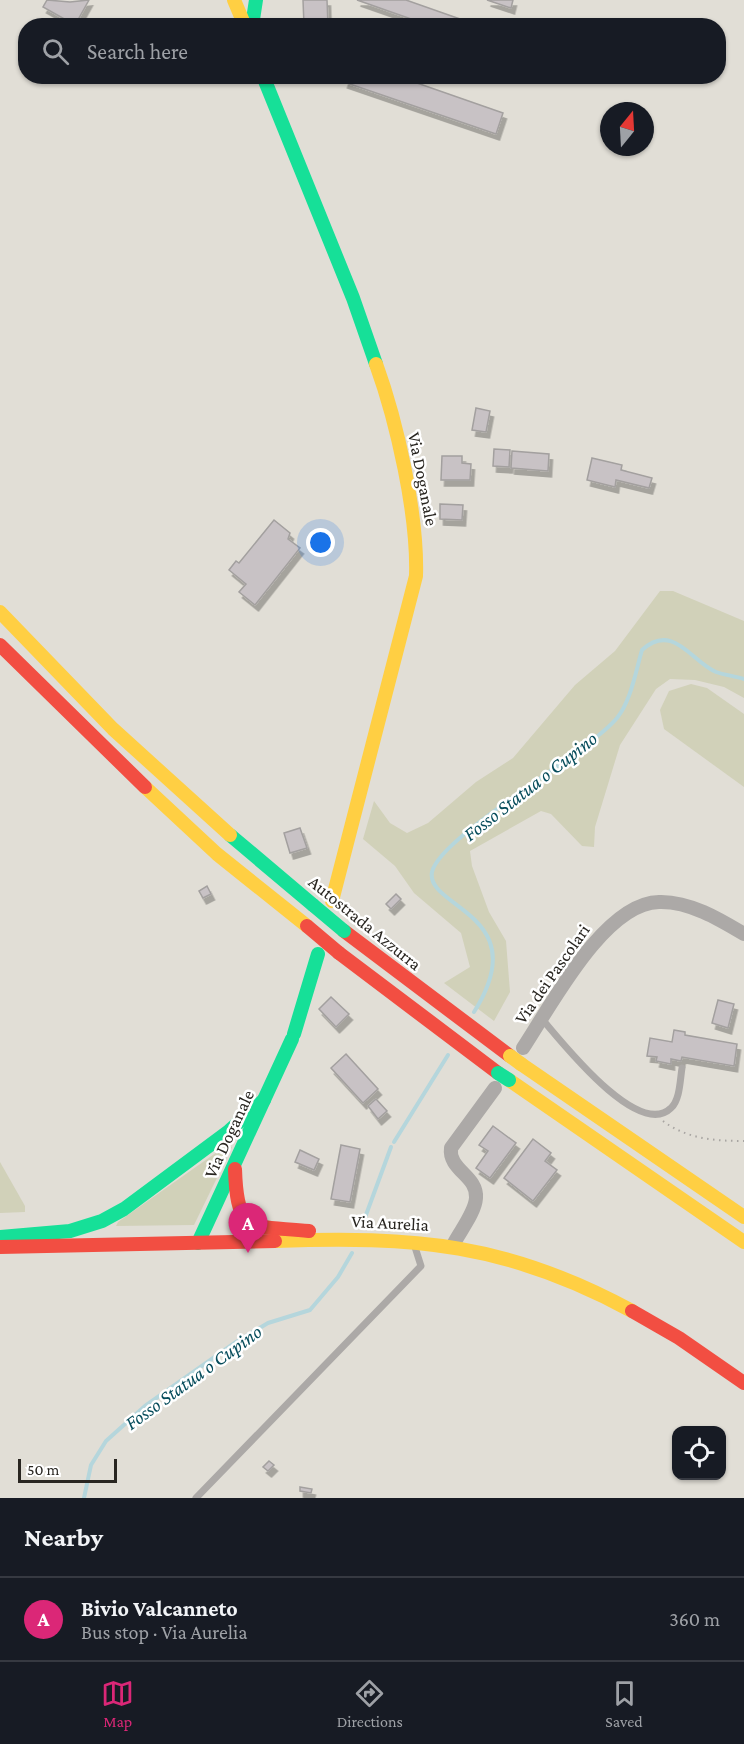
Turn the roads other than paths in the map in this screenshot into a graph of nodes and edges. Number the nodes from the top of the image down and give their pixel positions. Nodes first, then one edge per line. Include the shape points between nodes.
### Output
1 (234, 0) edge
2 (252, 1) edge
3 (242, 18) edge
4 (252, 18) edge
5 (266, 84) edge
6 (0, 612) edge
7 (0, 645) edge
8 (332, 901) dead end
9 (744, 934) edge
10 (318, 954) dead end
11 (542, 1019) junction
12 (523, 1048) dead end
13 (682, 1068) dead end
14 (495, 1088) dead end
15 (264, 1100) junction
16 (235, 1163) junction
17 (744, 1217) edge
18 (0, 1237) edge
19 (339, 1239) junction
20 (412, 1240) junction
21 (744, 1242) edge
22 (198, 1243) junction
23 (453, 1245) junction
24 (0, 1247) edge
25 (744, 1383) edge
26 (196, 1498) edge

1 - 3 main road
2 - 4 main road
5 - 8 main road, Via Doganale via 379,372 397,437 417,547 416,576 404,629
6 - 17 main road, Autostrada Azzurra, bridge via 113,729 228,834 344,931 515,1060
7 - 21 main road, bridge via 100,746 217,854 339,953 498,1073
9 - 11 street, Via dei Pascolari via 684,905 662,902 639,906 602,933
10 - 15 main road, Via Doganale via 293,1036
11 - 12 street, Via dei Pascolari
11 - 13 lane via 579,1063 630,1106 656,1115 670,1110 676,1101
14 - 23 street via 451,1148 454,1163 471,1181 476,1194 473,1208
15 - 16 main road, Via Doganale
15 - 18 main road via 229,1131 102,1221 70,1231
16 - 19 main road via 236,1204 244,1220 271,1230 309,1231
16 - 22 main road, Via Doganale
19 - 20 main road, Via Aurelia
19 - 22 main road, Via Aurelia
20 - 23 main road, Via Aurelia
20 - 26 lane via 421,1266
22 - 24 main road, Via Aurelia
23 - 25 main road, Via Aurelia via 527,1264 597,1291 669,1330

